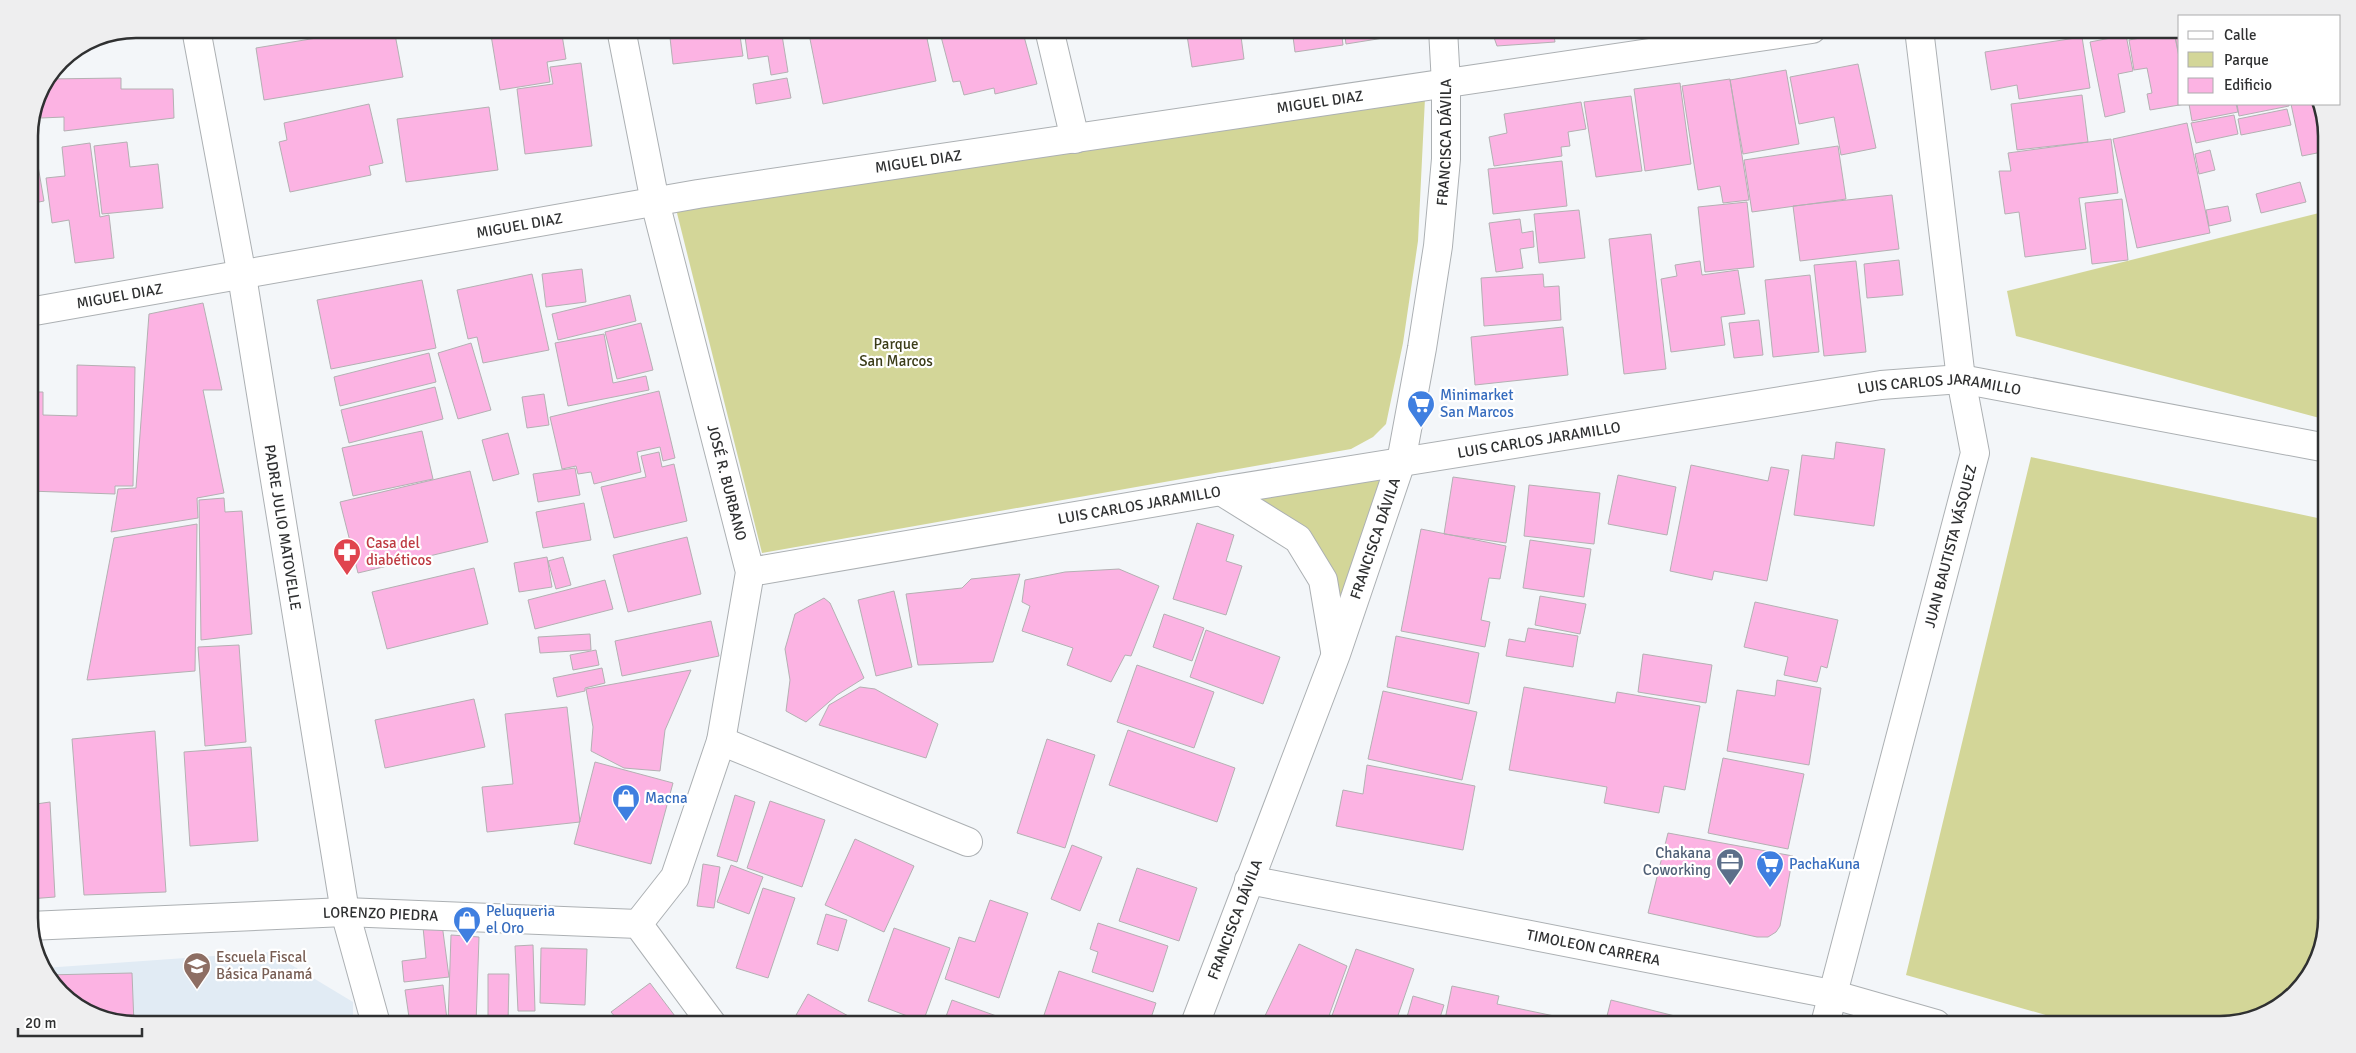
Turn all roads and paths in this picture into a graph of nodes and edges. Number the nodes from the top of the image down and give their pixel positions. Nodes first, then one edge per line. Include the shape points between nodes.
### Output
1 (198, 38) edge
2 (623, 38) edge
3 (1051, 38) edge
4 (1443, 38) edge
5 (1752, 38) edge
6 (1920, 38) edge
7 (1446, 84) junction
8 (1075, 139) junction
9 (655, 202) junction
10 (242, 276) junction
11 (38, 310) edge
12 (1961, 379) junction
13 (2318, 446) edge
14 (1401, 462) junction
15 (1221, 491) junction
16 (750, 572) junction
17 (1336, 654) junction
18 (721, 741) junction
19 (968, 842) dead end
20 (1248, 880) junction
21 (345, 912) junction
22 (638, 924) junction
23 (38, 926) edge
24 (1831, 994) junction
25 (374, 1016) edge
26 (706, 1016) edge
27 (1198, 1016) edge
28 (1826, 1016) edge
29 (1908, 1016) edge

1 - 10 street, PADRE JULIO MATOVELLE
2 - 9 street, JOSÉ R. BURBANO
3 - 8 street
4 - 7 street, FRANCISCA DÁVILA
5 - 7 street, MIGUEL DIAZ
6 - 12 street, JUAN BAUTISTA VÁSQUEZ
7 - 8 street, MIGUEL DIAZ
7 - 14 street, FRANCISCA DÁVILA via 1446,160 1438,246
8 - 9 street, MIGUEL DIAZ
9 - 10 street, MIGUEL DIAZ
9 - 16 street, JOSÉ R. BURBANO
10 - 11 street, MIGUEL DIAZ
10 - 21 street, PADRE JULIO MATOVELLE
12 - 13 street, LUIS CARLOS JARAMILLO
12 - 14 street, LUIS CARLOS JARAMILLO via 1882,385
12 - 24 street, JUAN BAUTISTA VÁSQUEZ via 1975,453
14 - 15 street, LUIS CARLOS JARAMILLO
14 - 17 street, FRANCISCA DÁVILA
15 - 16 street, LUIS CARLOS JARAMILLO
15 - 17 street via 1298,539 1323,580
16 - 18 street, JOSÉ R. BURBANO
17 - 20 street, FRANCISCA DÁVILA
18 - 19 street
18 - 22 street, JOSÉ R. BURBANO via 675,877
20 - 24 street, TIMOLEON CARRERA
20 - 27 street, FRANCISCA DÁVILA
21 - 22 street, LORENZO PIEDRA
21 - 23 street, LORENZO PIEDRA
21 - 25 street, PADRE JULIO MATOVELLE
22 - 26 street
24 - 28 street, JUAN BAUTISTA VÁSQUEZ
24 - 29 street, TIMOLEON CARRERA

